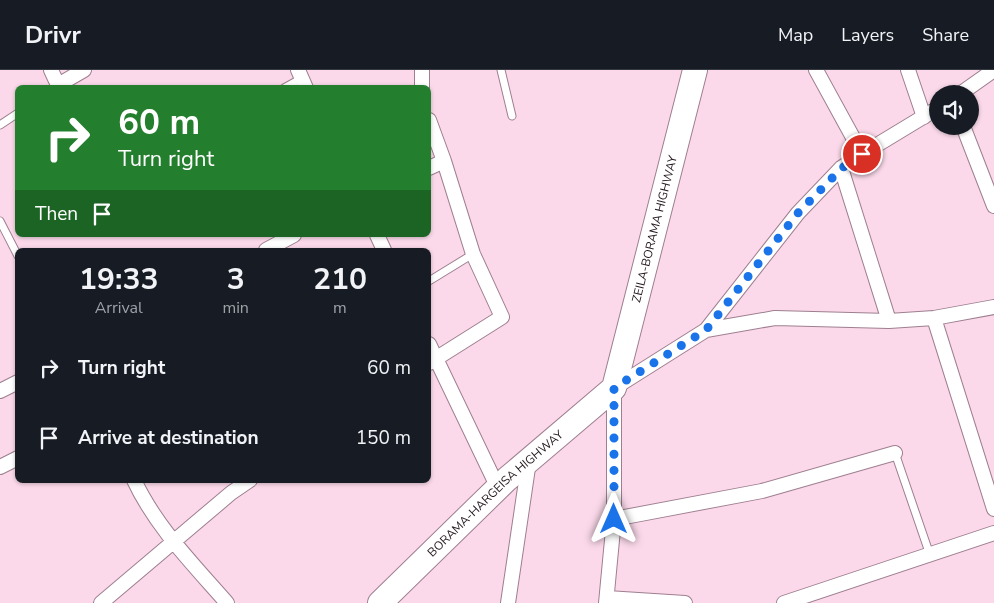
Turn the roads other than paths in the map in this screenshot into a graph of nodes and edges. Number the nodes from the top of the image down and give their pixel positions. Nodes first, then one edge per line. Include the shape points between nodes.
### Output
1 (51, 70) edge
2 (84, 70) edge
3 (422, 70) edge
4 (502, 70) edge
5 (695, 70) edge
6 (816, 70) edge
7 (908, 70) edge
8 (994, 70) edge
9 (302, 79) edge
10 (57, 85) edge
11 (59, 85) edge
12 (290, 85) edge
13 (422, 85) edge
14 (973, 85) edge
15 (929, 114) edge
16 (15, 115) edge
17 (512, 116) dead end
18 (924, 117) junction
19 (0, 125) edge
20 (431, 125) edge
21 (966, 135) edge
22 (862, 154) junction
23 (444, 161) junction
24 (431, 167) edge
25 (842, 168) junction
26 (994, 206) edge
27 (0, 221) edge
28 (290, 237) edge
29 (270, 248) edge
30 (15, 250) edge
31 (473, 254) junction
32 (431, 279) edge
33 (994, 307) edge
34 (934, 318) junction
35 (889, 321) junction
36 (706, 330) junction
37 (432, 361) edge
38 (15, 384) edge
39 (614, 388) junction
40 (0, 391) edge
41 (895, 453) joint
42 (15, 459) edge
43 (529, 461) junction
44 (0, 466) edge
45 (135, 483) edge
46 (246, 483) edge
47 (498, 488) junction
48 (994, 509) edge
49 (614, 519) junction
50 (994, 534) edge
51 (173, 541) junction
52 (930, 555) junction
53 (607, 600) edge
54 (101, 603) edge
55 (227, 603) edge
56 (380, 603) edge
57 (508, 603) edge
58 (685, 603) edge
59 (784, 603) edge

1 - 10 street
2 - 11 street
3 - 13 street
4 - 17 lane
5 - 39 highway, ZEILA-BORAMA HIGHWAY
6 - 22 street
7 - 18 street
8 - 14 street
9 - 12 lane
15 - 18 street
16 - 19 lane
18 - 22 street
20 - 23 street
21 - 26 street
22 - 25 street
23 - 24 street
23 - 31 street
25 - 35 street
25 - 36 street via 798,213
27 - 30 lane
28 - 29 street
31 - 32 lane
31 - 37 street via 502,317
33 - 34 street
34 - 35 street
34 - 48 street
35 - 36 street via 776,318
36 - 39 street
37 - 47 street
38 - 40 street
39 - 43 highway, BORAMA-HARGEISA HIGHWAY
39 - 49 street
41 - 49 street via 762,491
41 - 52 lane
42 - 44 street
43 - 47 highway, BORAMA-HARGEISA HIGHWAY
43 - 57 street
45 - 51 street
46 - 51 street
47 - 56 highway, BORAMA-HARGEISA HIGHWAY
49 - 53 street
50 - 52 street
51 - 54 street
51 - 55 street
52 - 59 street
53 - 58 street

